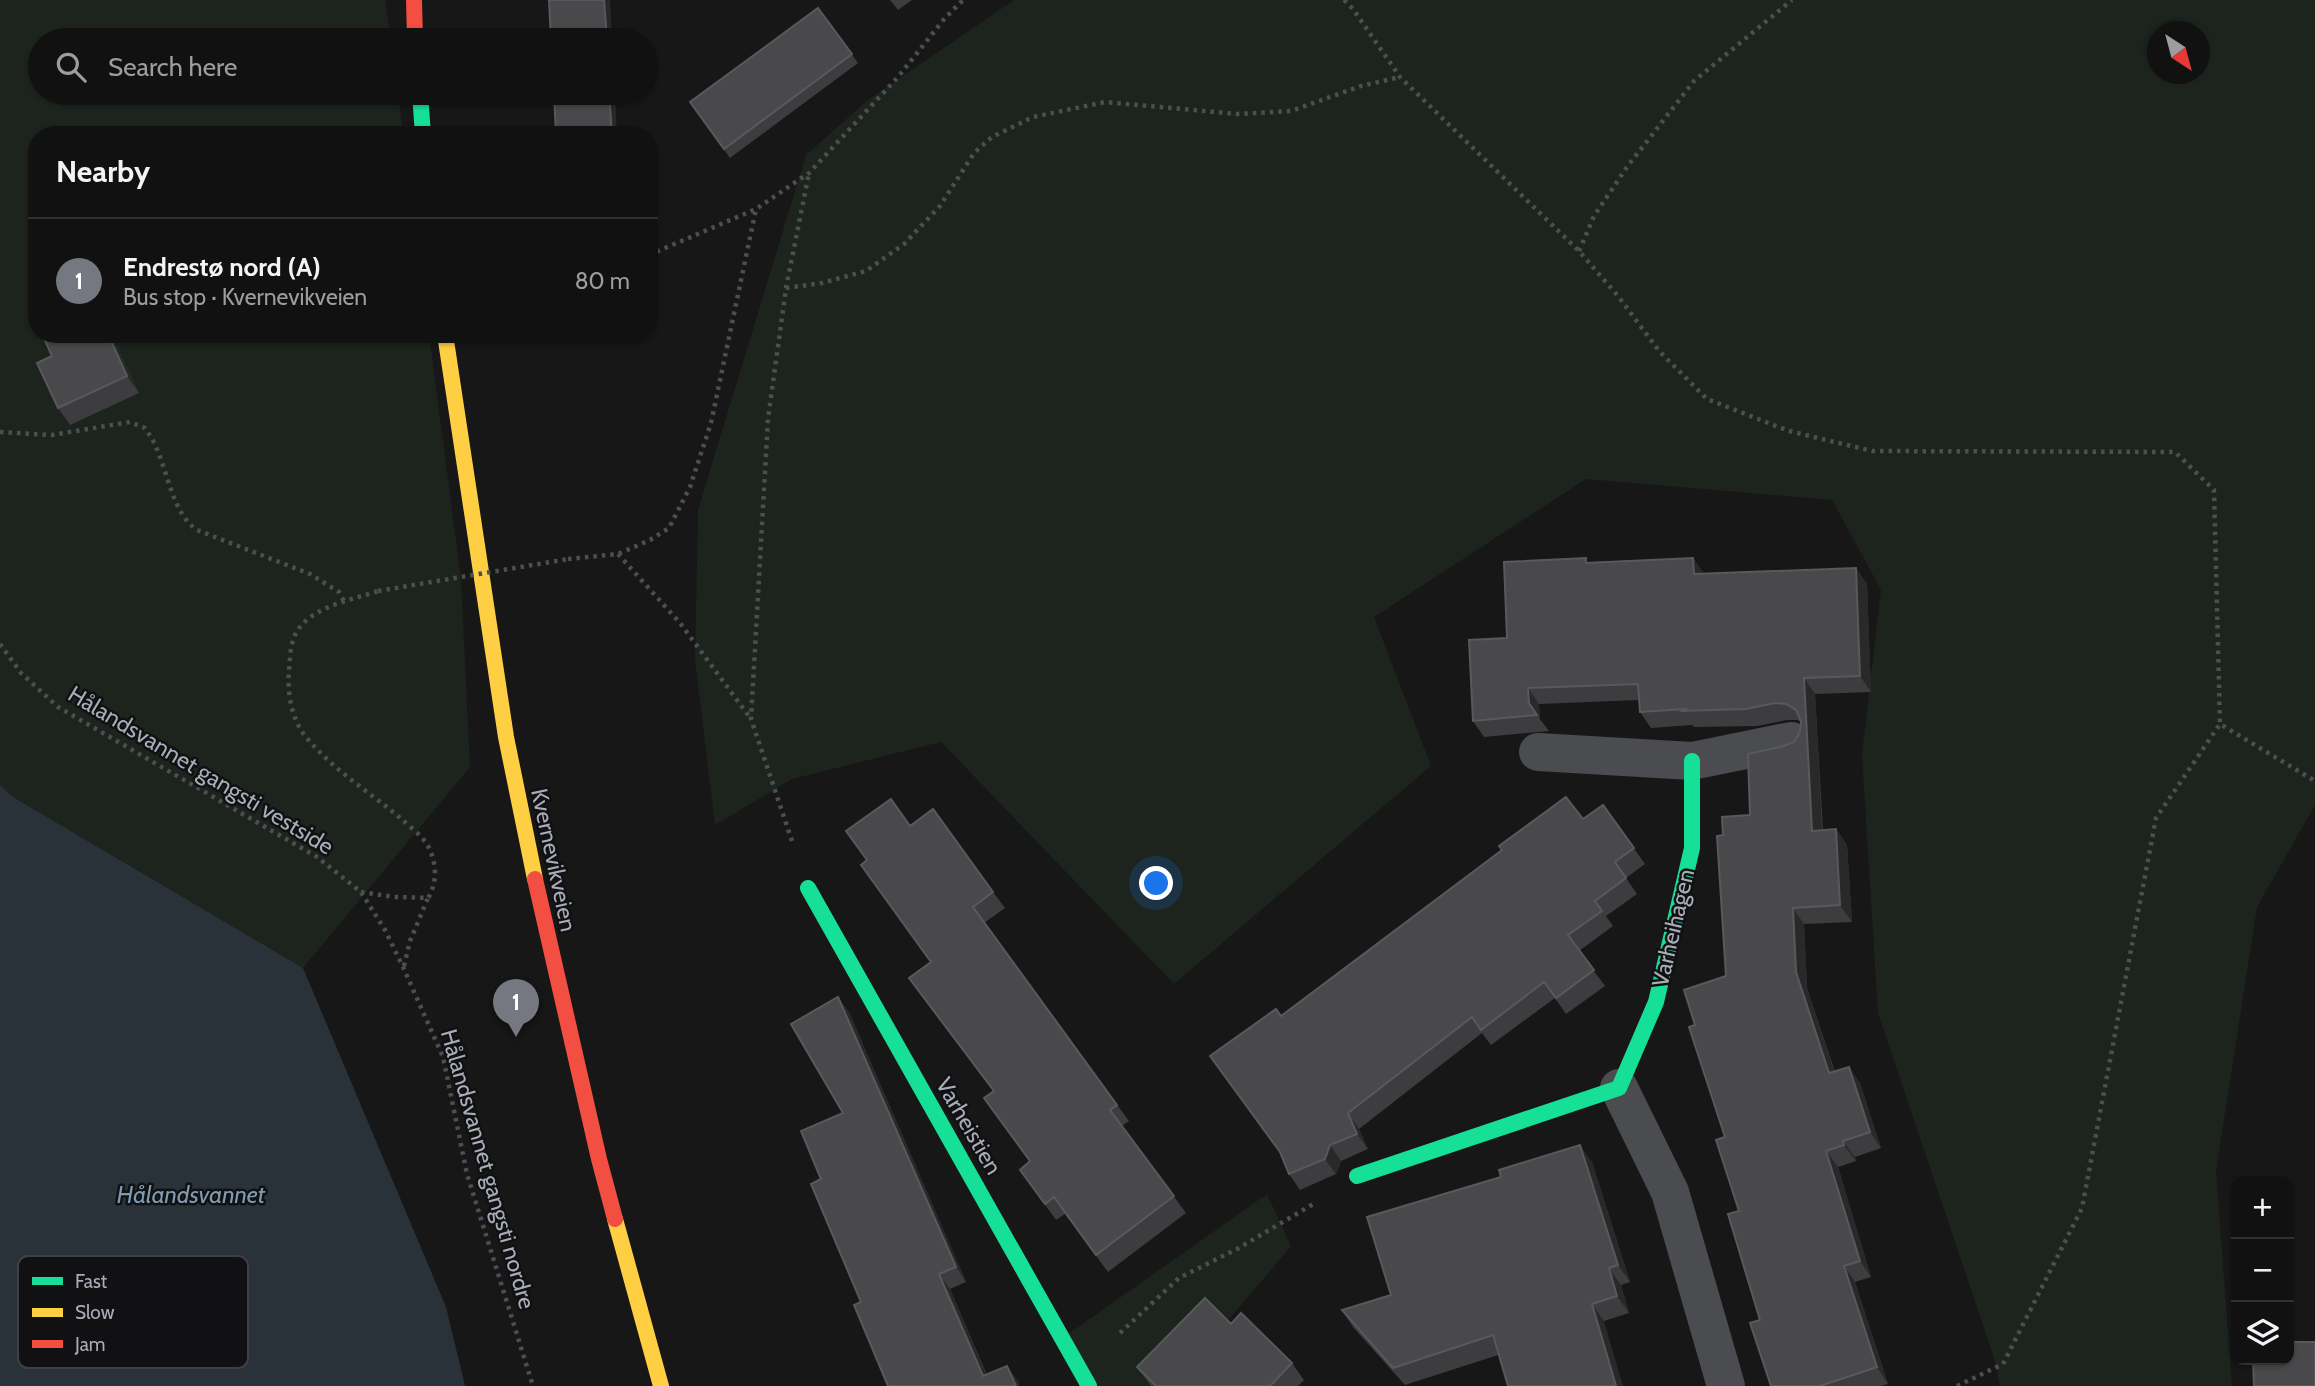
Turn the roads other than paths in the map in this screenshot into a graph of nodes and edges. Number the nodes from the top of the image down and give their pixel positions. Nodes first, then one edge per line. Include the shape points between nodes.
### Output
1 (414, 0) edge
2 (415, 28) edge
3 (420, 105) edge
4 (422, 126) edge
5 (446, 343) edge
6 (1791, 741) edge
7 (1538, 752) dead end
8 (1692, 761) junction
9 (808, 888) road end
10 (1619, 1088) junction
11 (1357, 1176) road end
12 (661, 1386) edge
13 (1088, 1386) edge
14 (1727, 1386) edge

1 - 2 street
3 - 4 street
5 - 12 street, Kvernevikveien via 506,737 538,896 599,1159
6 - 8 street
7 - 8 street
8 - 10 street, Varheihagen via 1692,848 1656,1002
9 - 13 street, Varheistien
10 - 11 street
10 - 14 street via 1670,1192

